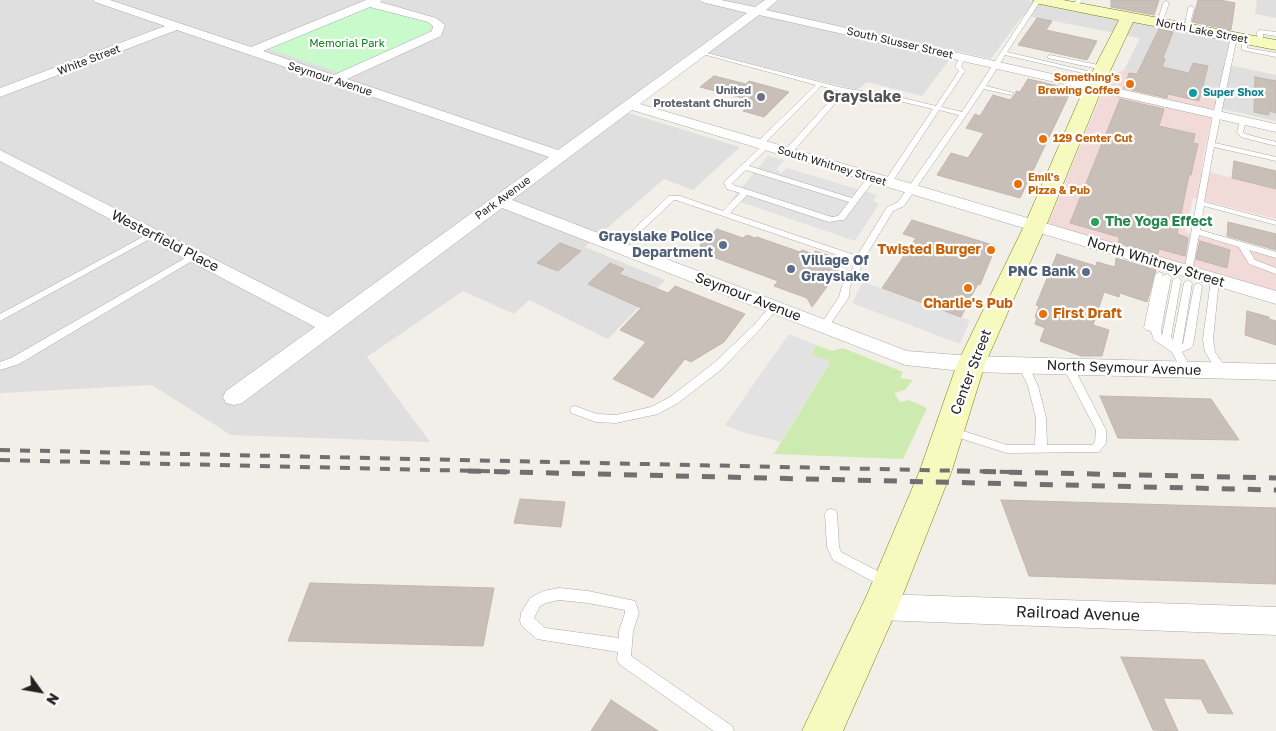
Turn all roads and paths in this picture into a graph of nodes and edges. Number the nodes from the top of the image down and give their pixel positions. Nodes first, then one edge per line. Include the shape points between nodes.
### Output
1 (99, 0) edge
2 (706, 0) edge
3 (772, 0) edge
4 (1039, 0) edge
5 (372, 1) edge
6 (1077, 3) edge
7 (1166, 3) dead end
8 (1191, 8) dead end
9 (757, 11) junction
10 (1128, 17) junction
11 (1159, 23) junction
12 (177, 26) junction
13 (1186, 28) junction
14 (1276, 34) edge
15 (1246, 39) junction
16 (1276, 45) edge
17 (1005, 50) junction
18 (251, 52) junction
19 (701, 52) junction
20 (1276, 55) edge
21 (963, 57) junction
22 (995, 64) junction
23 (1099, 76) junction
24 (334, 80) junction
25 (820, 84) junction
26 (982, 86) junction
27 (843, 90) junction
28 (0, 93) edge
29 (1011, 93) dead end
30 (630, 105) junction
31 (938, 108) junction
32 (963, 114) junction
33 (1216, 115) junction
34 (1243, 121) junction
35 (1276, 128) edge
36 (1211, 144) junction
37 (1276, 144) edge
38 (763, 145) junction
39 (788, 152) junction
40 (0, 155) edge
41 (561, 156) junction
42 (1276, 159) edge
43 (744, 167) junction
44 (872, 178) junction
45 (888, 182) junction
46 (910, 189) junction
47 (745, 192) junction
48 (500, 201) junction
49 (854, 201) junction
50 (1201, 203) junction
51 (725, 214) junction
52 (1276, 223) edge
53 (1035, 226) junction
54 (1196, 232) junction
55 (153, 235) junction
56 (1242, 245) junction
57 (619, 247) junction
58 (1276, 255) edge
59 (194, 256) junction
60 (859, 260) junction
61 (1276, 271) edge
62 (1179, 279) junction
63 (1215, 280) junction
64 (1276, 298) edge
65 (774, 307) junction
66 (0, 318) edge
67 (330, 326) junction
68 (824, 327) junction
69 (1176, 350) junction
70 (972, 364) junction
71 (1023, 365) junction
72 (0, 366) edge
73 (1068, 367) junction
74 (1187, 370) junction
75 (1223, 371) junction
76 (1276, 372) edge
77 (234, 396) dead end
78 (574, 410) dead end
79 (950, 431) junction
80 (1041, 449) junction
81 (831, 514) dead end
82 (884, 595) junction
83 (1276, 621) edge
84 (625, 646) junction
85 (727, 731) edge
86 (822, 731) edge

1 - 12 street, Seymour Avenue
2 - 9 street, South Slusser Street
3 - 9 street, Park Avenue
4 - 6 street, North Lake Street
4 - 17 lane
5 - 18 street
5 - 24 street via 432,20 439,25 437,32
6 - 10 street, North Lake Street
7 - 11 lane
8 - 13 lane
9 - 19 street, Park Avenue
9 - 21 street, South Slusser Street
10 - 11 street, North Lake Street
10 - 23 street, Center Street
11 - 13 street, North Lake Street
12 - 18 street, Seymour Avenue
12 - 28 street, White Street
13 - 15 street, North Lake Street
14 - 15 lane via 1260,32
15 - 16 street, North Lake Street
15 - 20 lane via 1244,49
15 - 33 lane
17 - 22 lane
17 - 23 lane
18 - 24 street, Seymour Avenue
19 - 25 lane
19 - 30 street, Park Avenue
21 - 22 street, South Slusser Street
21 - 31 lane via 958,66 962,71
22 - 23 street, South Slusser Street
22 - 26 lane
23 - 33 street, South Slusser Street
23 - 53 street, Center Street
24 - 41 street, Seymour Avenue
25 - 27 lane
25 - 38 lane
26 - 29 lane
26 - 32 lane
27 - 31 lane
27 - 39 lane
30 - 38 street, South Whitney Street
30 - 41 street, Park Avenue
31 - 32 lane
31 - 45 lane
32 - 46 lane
33 - 34 street, South Slusser Street
33 - 36 lane
34 - 35 street, South Slusser Street
34 - 37 lane via 1240,132 1243,136
36 - 42 lane
36 - 50 lane
38 - 39 street, South Whitney Street
38 - 43 lane
39 - 44 street, South Whitney Street
40 - 55 street, Westerfield Place
41 - 48 street, Park Avenue
43 - 47 lane via 728,184
43 - 49 lane
44 - 45 street, South Whitney Street
44 - 49 lane
45 - 46 street, South Whitney Street
46 - 53 street, South Whitney Street
46 - 60 lane via 901,204 890,209
47 - 49 lane via 832,220 841,218
47 - 51 lane
48 - 57 street, Seymour Avenue
48 - 67 street, Park Avenue
50 - 52 lane
50 - 54 lane
51 - 57 lane via 672,198
51 - 60 lane
53 - 62 street, North Whitney Street
53 - 70 street, Center Street
54 - 56 lane
54 - 62 lane
55 - 59 street, Westerfield Place
55 - 66 lane
56 - 58 lane
56 - 61 lane via 1252,262
57 - 65 street, Seymour Avenue
59 - 67 street, Westerfield Place
59 - 72 lane via 15,361
60 - 68 lane via 844,297
62 - 63 street, North Whitney Street
62 - 69 lane via 1166,338
62 - 69 lane via 1188,346
62 - 69 lane via 1149,329 1152,339
63 - 64 street, North Whitney Street
63 - 75 lane via 1208,339 1210,352
65 - 68 street, Seymour Avenue
65 - 78 lane via 718,366 674,400 654,411 616,419 596,418
67 - 77 street, Park Avenue
68 - 70 street, Seymour Avenue via 905,358
69 - 74 lane
70 - 71 street, North Seymour Avenue
70 - 79 street, Center Street
71 - 73 street, North Seymour Avenue
71 - 80 lane via 1033,386 1040,418
73 - 74 street, North Seymour Avenue
73 - 80 lane via 1101,430 1100,443 1095,449
74 - 75 street, North Seymour Avenue
75 - 76 street, North Seymour Avenue
79 - 80 lane via 1007,449
79 - 82 street, Center Street
81 - 82 lane via 837,556
82 - 83 street, Railroad Avenue
82 - 86 street, Center Street
84 - 84 lane via 632,613 630,605 559,594 543,597 528,613 527,621 542,634
84 - 85 lane via 624,659

